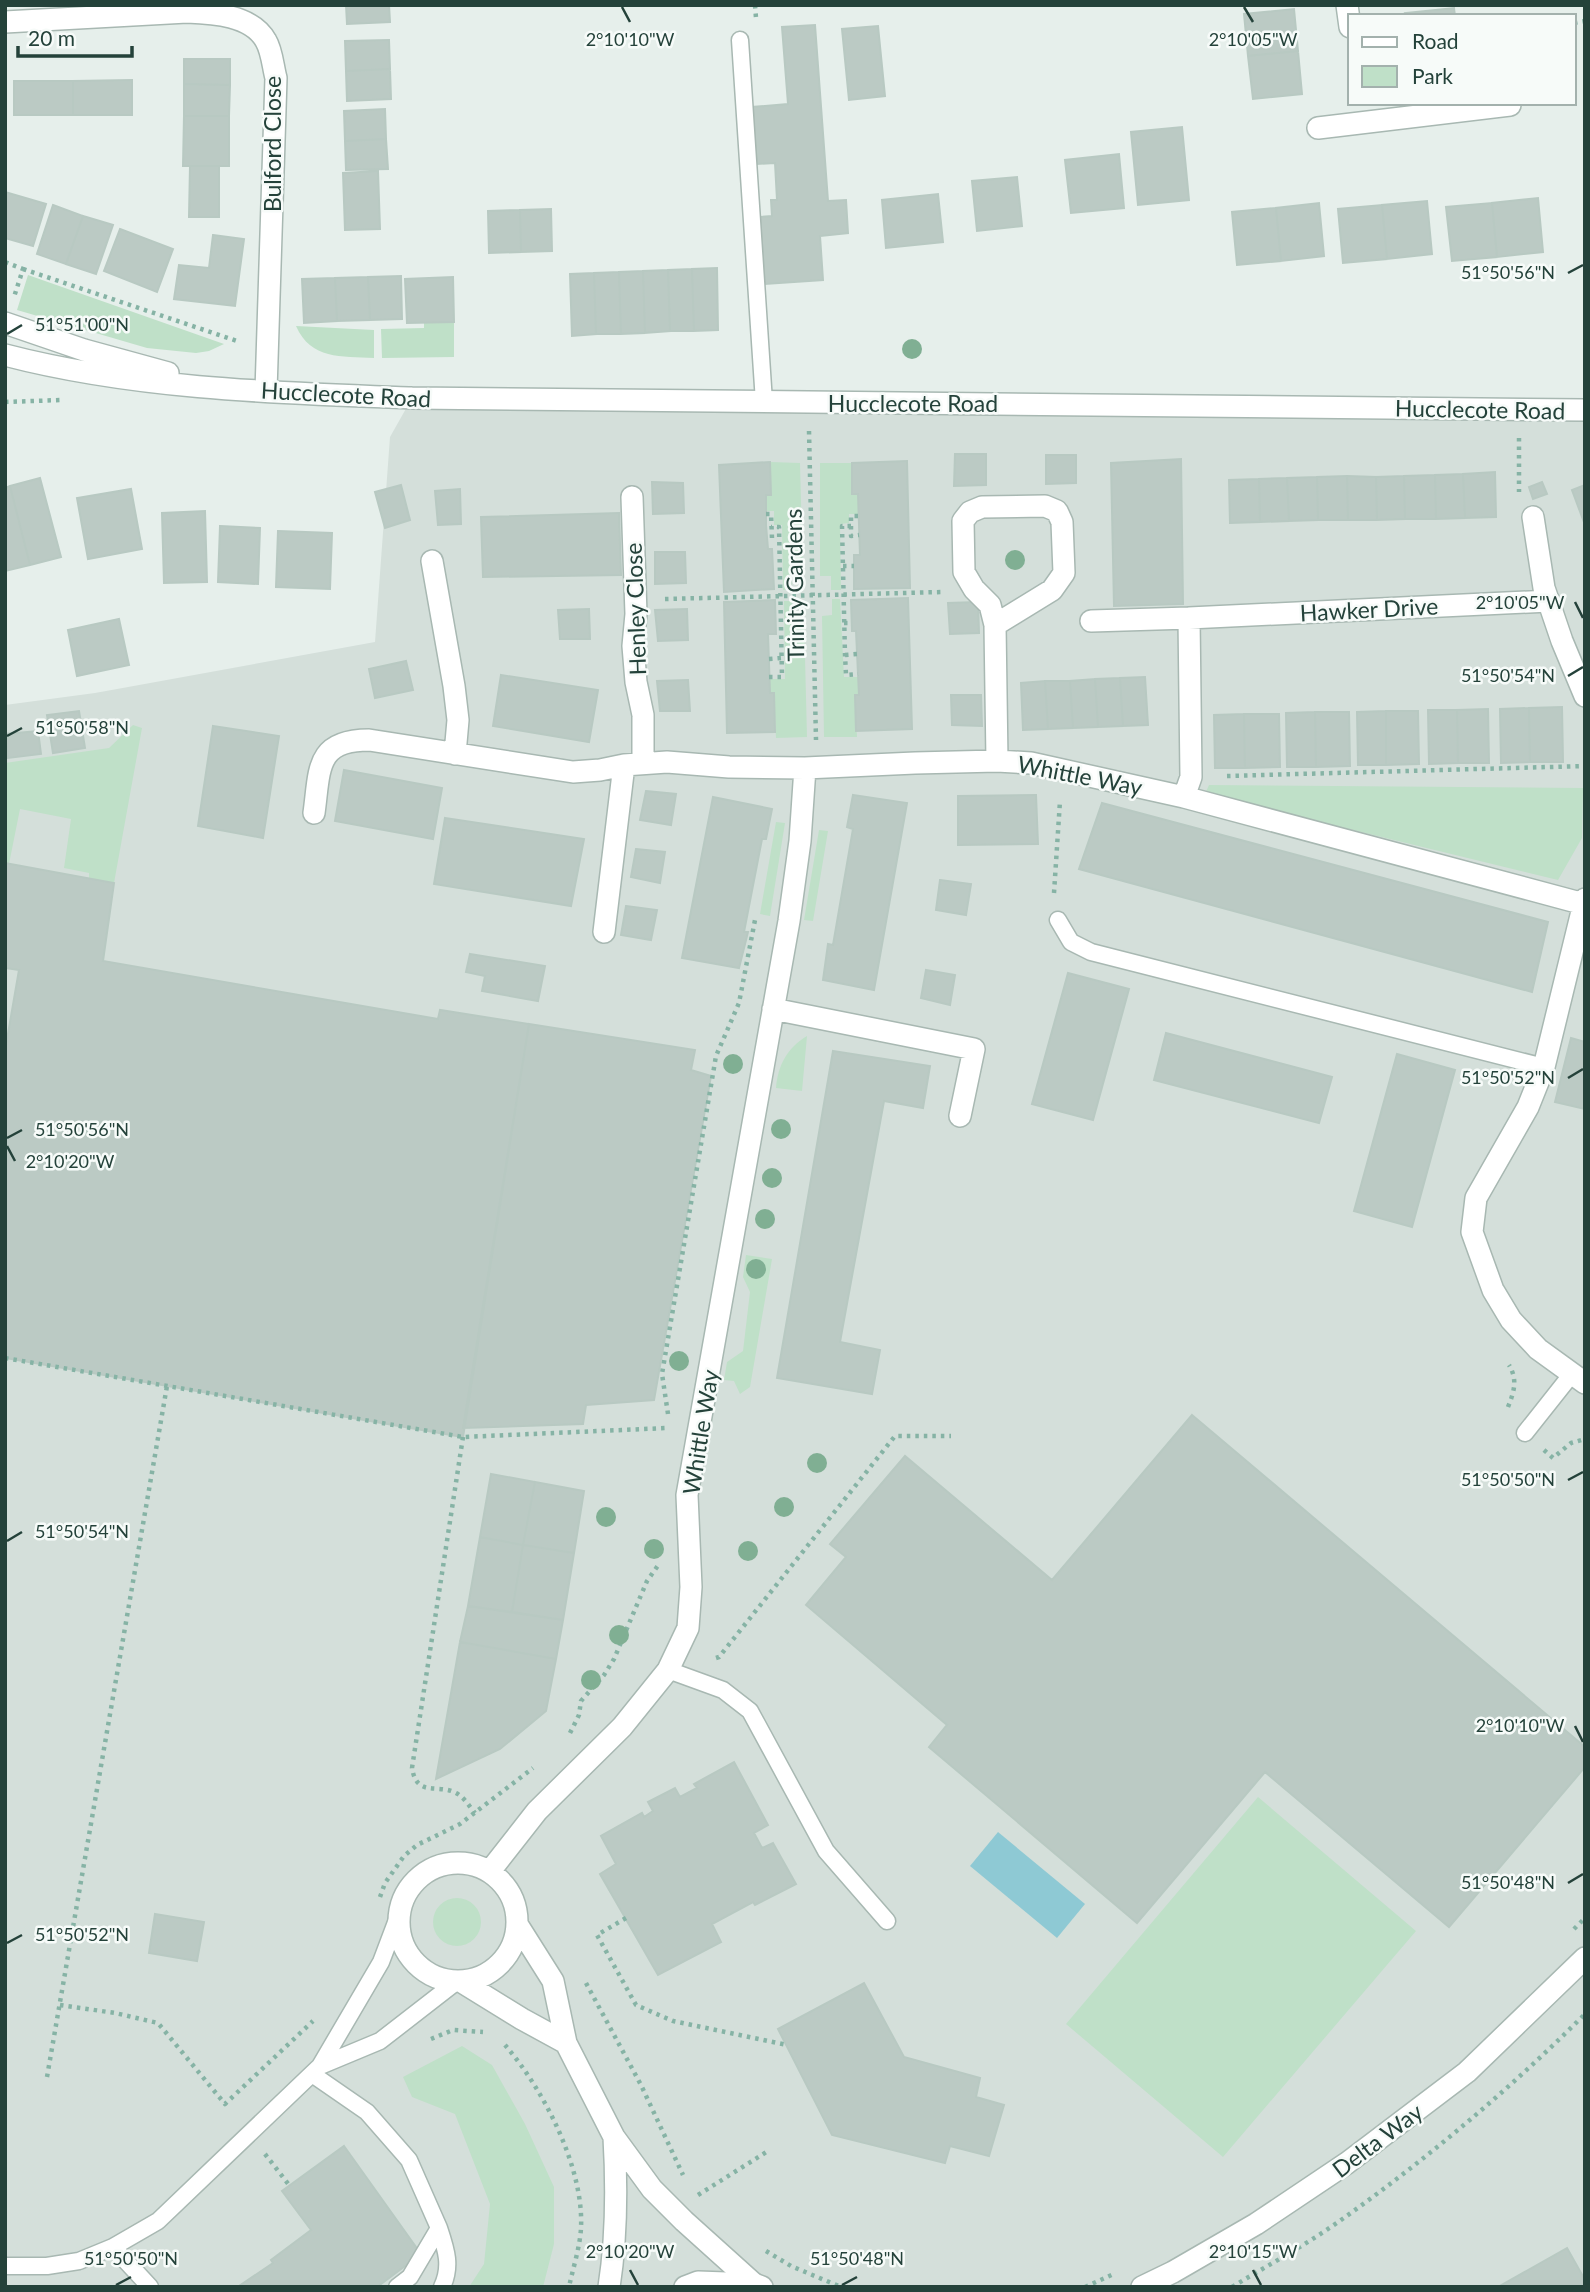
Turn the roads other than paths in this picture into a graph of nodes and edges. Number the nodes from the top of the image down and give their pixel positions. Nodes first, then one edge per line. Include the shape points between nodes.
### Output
1 (187, 8) edge
2 (5, 22) edge
3 (740, 40) dead end
4 (1510, 105) edge
5 (1362, 113) edge
6 (1318, 128) dead end
7 (6, 323) edge
8 (5, 355) edge
9 (242, 389) junction
10 (266, 391) junction
11 (764, 402) junction
12 (1585, 410) edge
13 (632, 497) dead end
14 (1533, 517) road end
15 (432, 561) dead end
16 (1549, 601) junction
17 (1189, 618) junction
18 (1091, 621) dead end
19 (995, 625) junction
20 (1585, 696) edge
21 (455, 754) junction
22 (998, 761) junction
23 (634, 764) junction
24 (811, 767) junction
25 (1187, 787) junction
26 (314, 813) dead end
27 (1584, 901) edge
28 (1058, 919) road end
29 (604, 932) dead end
30 (773, 1009) junction
31 (1544, 1067) junction
32 (960, 1116) dead end
33 (1578, 1379) edge
34 (1525, 1433) road end
35 (668, 1670) junction
36 (490, 1871) junction
37 (388, 1913) junction
38 (887, 1921) dead end
39 (517, 1924) junction
40 (1585, 1958) edge
41 (459, 1982) junction
42 (566, 2043) junction
43 (316, 2070) junction
44 (614, 2137) junction
45 (439, 2228) junction
46 (113, 2247) junction
47 (5, 2266) edge
48 (758, 2285) edge
49 (150, 2287) edge
50 (397, 2287) edge
51 (442, 2287) edge
52 (609, 2287) edge
53 (685, 2287) edge
54 (1142, 2287) edge

1 - 2 street, Bulford Close
1 - 10 street, Bulford Close via 250,25 266,41 276,78
3 - 11 lane
4 - 5 street
5 - 6 street
7 - 9 street, Hucclecote Road via 109,357
8 - 9 street, Hucclecote Road via 148,382
9 - 10 street, Hucclecote Road
10 - 11 street, Hucclecote Road via 412,398
11 - 12 street, Hucclecote Road
13 - 23 street, Henley Close via 633,646 643,715
14 - 16 street
15 - 21 street via 454,686
16 - 17 street, Hawker Drive
16 - 20 street
17 - 18 street, Hawker Drive
17 - 25 street
19 - 19 street via 990,605 964,572 963,522 970,512 982,507 1045,506 1057,511 1062,522 1064,573 1052,590
19 - 22 street
21 - 23 street via 573,772
21 - 26 street via 348,740 330,750 321,764
22 - 24 street, Whittle Way
22 - 25 street, Whittle Way
23 - 24 street
23 - 29 street, Henley Close
24 - 30 street, Whittle Way
25 - 27 street, Whittle Way
27 - 31 street
28 - 31 lane via 1071,942 1091,952
30 - 32 street via 974,1049
30 - 35 street, Whittle Way via 687,1495 688,1628
31 - 33 street via 1528,1107 1476,1198 1472,1232 1493,1290 1511,1320 1538,1349
33 - 34 lane
35 - 36 street, Whittle Way via 622,1727 537,1811
35 - 38 lane via 723,1690 750,1711 827,1851
36 - 37 street via 474,1864 439,1865 423,1873
36 - 39 street via 510,1894
37 - 41 street via 413,1961 440,1979
37 - 43 lane via 381,1962
39 - 41 street via 506,1957 479,1978
39 - 42 street via 553,1981
40 - 54 street, Delta Way via 1466,2073 1347,2163 1256,2224
41 - 42 street
41 - 43 lane via 380,2041
42 - 44 street
43 - 45 lane via 368,2112 409,2160
43 - 46 lane via 158,2221
44 - 48 street via 652,2189
44 - 52 street via 616,2202
45 - 50 lane via 410,2277
45 - 51 lane via 448,2255
46 - 47 lane via 79,2262
46 - 49 lane
48 - 53 street via 698,2282

